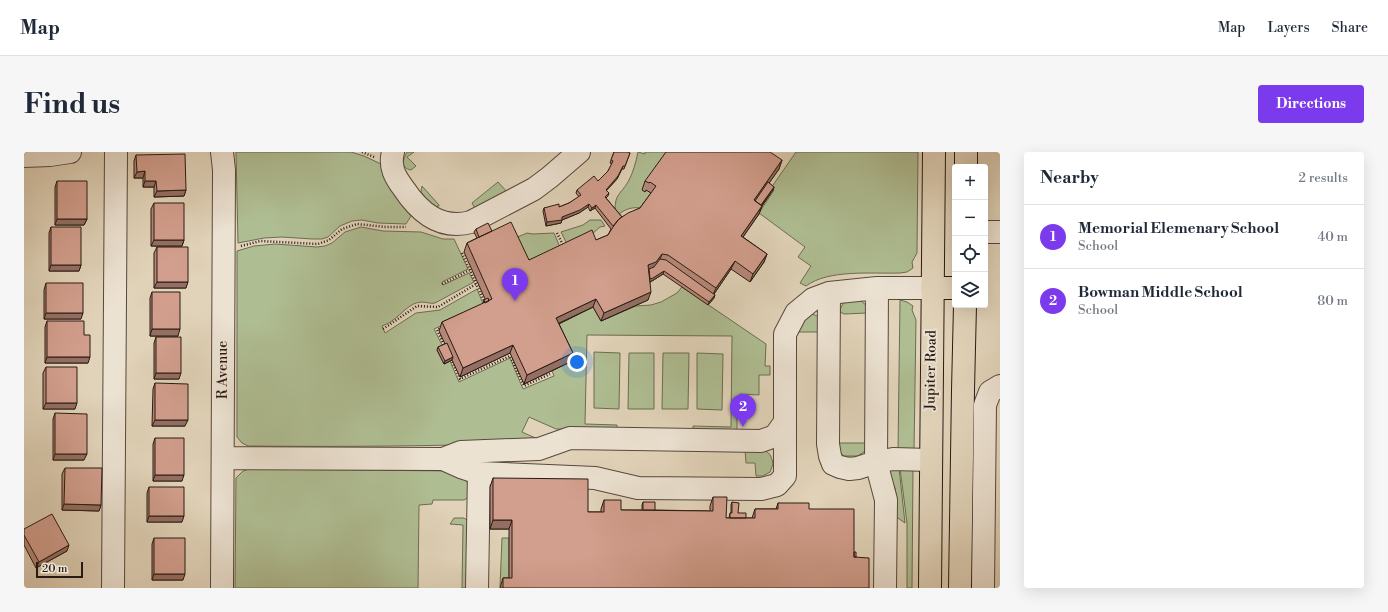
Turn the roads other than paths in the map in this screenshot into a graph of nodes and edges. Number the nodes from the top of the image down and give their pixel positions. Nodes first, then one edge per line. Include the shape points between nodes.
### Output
1 (70, 152) edge
2 (116, 152) edge
3 (222, 152) edge
4 (393, 152) edge
5 (579, 152) edge
6 (934, 152) edge
7 (966, 152) edge
8 (24, 156) edge
9 (966, 164) edge
10 (988, 232) edge
11 (1000, 232) edge
12 (877, 288) junction
13 (932, 288) junction
14 (952, 288) edge
15 (829, 293) junction
16 (965, 308) edge
17 (1000, 386) edge
18 (785, 422) junction
19 (223, 458) junction
20 (443, 459) junction
21 (930, 460) junction
22 (876, 462) junction
23 (479, 473) junction
24 (113, 588) edge
25 (222, 588) edge
26 (478, 588) edge
27 (885, 588) edge
28 (930, 588) edge
29 (960, 588) edge
30 (983, 588) edge

1 - 8 street
2 - 24 street
3 - 19 street, R Avenue
4 - 5 street via 392,170 410,198 429,216 442,222 456,224 471,222 534,189
6 - 13 main road, Jupiter Road
7 - 9 main road
10 - 11 street
12 - 13 street
12 - 15 street
12 - 22 street
13 - 14 main road
13 - 21 main road, Jupiter Road
15 - 18 street via 813,299 796,313 785,334
15 - 22 street via 830,456 833,464 849,469 869,466
16 - 29 main road
17 - 30 street via 990,392 985,405
18 - 20 street via 775,436 761,441 570,438 539,449 461,452
18 - 23 street via 785,476 777,486 761,489 638,488 596,478
19 - 20 street
19 - 25 street, R Avenue
20 - 23 street
21 - 22 street
21 - 28 main road, Jupiter Road
22 - 27 street via 886,500
23 - 26 street

